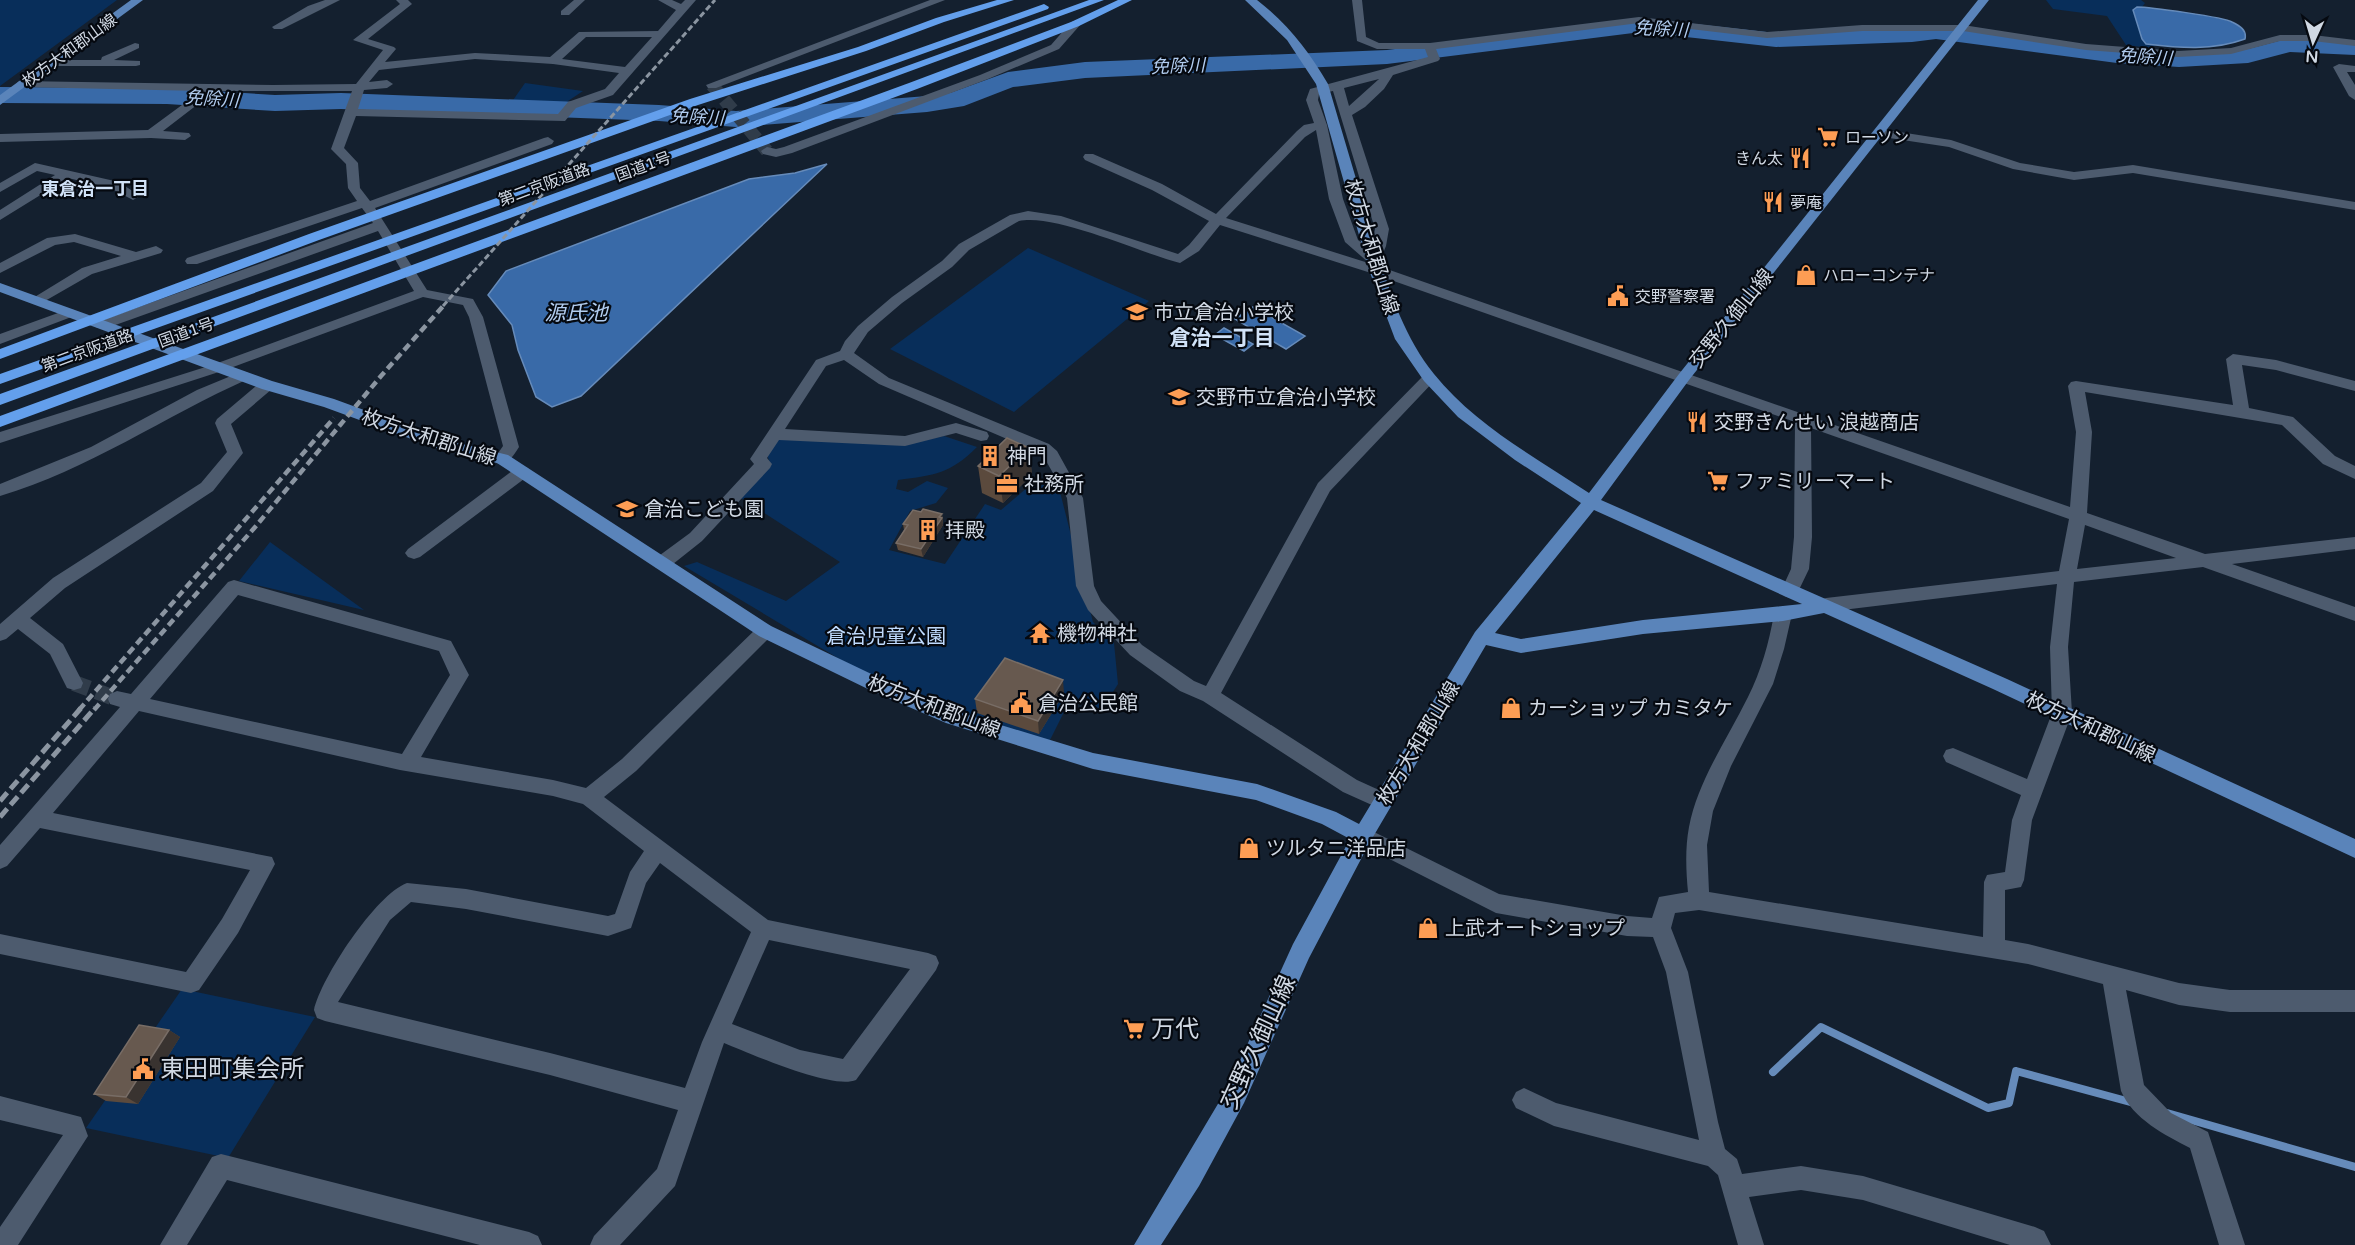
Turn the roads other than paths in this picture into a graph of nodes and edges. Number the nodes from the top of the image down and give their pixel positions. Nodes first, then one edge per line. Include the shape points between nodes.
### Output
1 (138, 0) edge
2 (335, 0) edge
3 (401, 0) edge
4 (580, 0) edge
5 (663, 0) edge
6 (940, 0) edge
7 (1009, 0) edge
8 (1063, 0) edge
9 (1099, 0) edge
10 (1127, 0) edge
11 (1250, 0) edge
12 (1357, 0) edge
13 (1984, 0) edge
14 (686, 4) edge
15 (565, 13) dead end
16 (1075, 24) junction
17 (278, 27) dead end
18 (1960, 32) junction
19 (661, 34) junction
20 (2355, 43) edge
21 (135, 46) dead end
22 (1430, 46) junction
23 (862, 49) junction
24 (553, 62) junction
25 (54, 63) junction
26 (99, 63) junction
27 (136, 63) dead end
28 (375, 67) junction
29 (2355, 69) edge
30 (627, 71) junction
31 (1389, 73) junction
32 (23, 83) junction
33 (387, 84) dead end
34 (712, 85) dead end
35 (913, 86) junction
36 (587, 89) dead end
37 (609, 92) junction
38 (1332, 92) junction
39 (204, 94) junction
40 (2355, 96) edge
41 (3, 98) edge
42 (355, 101) junction
43 (1345, 114) junction
44 (1321, 125) junction
45 (1880, 133) junction
46 (151, 134) junction
47 (185, 136) dead end
48 (0, 138) edge
49 (548, 141) dead end
50 (767, 151) dead end
51 (1089, 158) dead end
52 (66, 174) junction
53 (0, 188) edge
54 (133, 196) dead end
55 (366, 204) junction
56 (2355, 206) edge
57 (0, 216) edge
58 (1217, 220) junction
59 (381, 225) junction
60 (156, 250) dead end
61 (135, 256) junction
62 (192, 261) dead end
63 (1375, 265) junction
64 (0, 269) edge
65 (0, 287) edge
66 (422, 293) junction
67 (38, 301) junction
68 (69, 313) junction
69 (102, 325) junction
70 (0, 339) edge
71 (0, 354) edge
72 (846, 354) junction
73 (0, 362) edge
74 (220, 367) junction
75 (125, 374) junction
76 (243, 376) junction
77 (1684, 377) junction
78 (1429, 378) junction
79 (0, 379) edge
80 (267, 385) junction
81 (2355, 386) edge
82 (0, 399) edge
83 (0, 412) edge
84 (2242, 412) junction
85 (1803, 418) junction
86 (0, 422) edge
87 (0, 429) edge
88 (773, 434) junction
89 (0, 438) edge
90 (1043, 448) junction
91 (502, 459) junction
92 (522, 472) junction
93 (2355, 473) edge
94 (0, 490) edge
95 (1591, 502) junction
96 (2078, 515) junction
97 (2355, 543) edge
98 (414, 554) dead end
99 (2208, 561) junction
100 (662, 563) junction
101 (2066, 579) junction
102 (1790, 591) junction
103 (1826, 606) junction
104 (1783, 614) junction
105 (2355, 614) edge
106 (18, 619) junction
107 (765, 631) junction
108 (0, 634) edge
109 (1481, 637) junction
110 (74, 683) tunnel mouth
111 (1210, 696) junction
112 (126, 701) junction
113 (2062, 713) junction
114 (1953, 756) dead end
115 (407, 764) junction
116 (2033, 791) junction
117 (589, 797) junction
118 (1383, 801) junction
119 (36, 818) junction
120 (1362, 836) junction
121 (658, 848) junction
122 (2355, 849) edge
123 (0, 860) edge
124 (1699, 900) junction
125 (763, 928) junction
126 (1660, 928) junction
127 (0, 944) edge
128 (1994, 949) junction
129 (2113, 978) junction
130 (2355, 1001) edge
131 (718, 1030) junction
132 (1524, 1100) dead end
133 (692, 1102) junction
134 (0, 1108) edge
135 (1715, 1156) junction
136 (1736, 1187) junction
137 (3, 1245) edge
138 (173, 1245) edge
139 (529, 1245) edge
140 (603, 1245) edge
141 (1148, 1245) edge
142 (1751, 1245) edge
143 (2037, 1245) edge
144 (2232, 1245) edge

1 - 25 main road, 枚方大和郡山線
2 - 17 street
3 - 28 street via 407,4 359,40 390,50
4 - 15 street
5 - 14 street
6 - 34 street
7 - 23 highway
8 - 79 highway, 第二京阪道路
9 - 82 highway, 第二京阪道路
10 - 16 highway, 国道1号
11 - 38 main road, 枚方大和郡山線 via 1289,34
12 - 22 street via 1361,39 1377,46
13 - 18 main road, 交野久御山線
14 - 19 street
16 - 35 highway, 国道1号
16 - 50 street via 1055,47 984,77 788,150
18 - 20 street via 2178,54 2231,51 2280,38
18 - 22 street via 1862,28 1767,35 1639,20
18 - 45 main road, 交野久御山線
19 - 24 street via 583,34
19 - 30 street
21 - 26 street
22 - 31 street via 1434,59
23 - 71 highway via 650,118
23 - 73 highway
24 - 28 street via 475,56
24 - 30 street
25 - 26 street
25 - 32 main road, 枚方大和郡山線
26 - 27 street
28 - 42 street
29 - 40 street via 2339,67
30 - 37 street
31 - 38 street
31 - 43 street via 1361,104
32 - 39 street
32 - 41 main road, 枚方大和郡山線
33 - 42 street
35 - 75 highway, 国道1号
35 - 83 highway via 682,162
36 - 37 street
37 - 42 street via 570,107 561,118
38 - 43 street
38 - 44 street via 1314,92 1312,100
38 - 63 main road, 枚方大和郡山線
39 - 42 street via 273,89
39 - 46 street
42 - 55 street via 337,149 352,163 354,188
43 - 63 street via 1382,229
44 - 58 street via 1301,134
44 - 63 street via 1336,199 1352,242
45 - 56 street via 1952,144 2018,166 2074,176 2133,169
45 - 77 main road, 交野久御山線
46 - 47 street
46 - 48 street
49 - 55 street
51 - 58 street via 1158,187
52 - 53 street via 35,167
52 - 54 street via 114,185
52 - 57 street
55 - 59 street
55 - 62 street
58 - 63 street
58 - 72 street via 1180,259 1061,220 1028,215 1015,218 964,247 897,300 863,329
59 - 66 street
59 - 69 street
60 - 61 street
61 - 64 street via 75,238 52,241
61 - 67 street via 87,271
63 - 77 street
63 - 78 main road, 枚方大和郡山線 via 1400,336
65 - 67 main road, 枚方大和郡山線
66 - 74 street
66 - 91 street via 468,302 476,317 510,447
67 - 68 main road, 枚方大和郡山線
68 - 69 main road, 枚方大和郡山線
68 - 70 street
69 - 74 main road, 枚方大和郡山線
72 - 88 street via 821,363
72 - 90 street via 884,381
74 - 76 main road, 枚方大和郡山線
74 - 89 street
75 - 86 highway, 国道1号
75 - 87 street
76 - 80 main road, 枚方大和郡山線
76 - 94 street via 97,451
77 - 85 street
77 - 95 main road, 交野久御山線
78 - 95 main road, 枚方大和郡山線 via 1464,413
78 - 111 street via 1324,487
80 - 91 main road, 枚方大和郡山線 via 442,444
80 - 106 street via 223,423 235,453 207,487 59,583
81 - 84 street via 2276,365 2233,359
84 - 93 street via 2287,421 2329,460
84 - 96 street via 2076,386 2084,432
85 - 96 street
85 - 102 street via 1803,537 1800,569
88 - 90 street via 905,441 956,428 1033,455
88 - 100 street via 758,459 764,464 696,537
90 - 111 street via 1075,498 1085,586 1094,605 1136,650 1187,686
91 - 92 main road, 枚方大和郡山線
92 - 98 street
92 - 100 main road, 枚方大和郡山線
95 - 102 main road, 枚方大和郡山線
95 - 109 main road, 交野久御山線
96 - 99 street
96 - 101 street
97 - 99 street
99 - 101 street
99 - 105 street
100 - 107 main road, 枚方大和郡山線
101 - 103 street
101 - 113 street via 2059,647
102 - 103 main road, 枚方大和郡山線
103 - 104 main road
103 - 113 main road, 枚方大和郡山線
104 - 109 main road via 1643,627 1521,646
104 - 124 street via 1779,642 1755,703 1717,774 1700,825 1695,861
106 - 108 street
106 - 110 street via 57,649
107 - 117 street via 629,765
107 - 120 main road, 枚方大和郡山線 via 953,718 1093,761 1257,792 1329,818
109 - 118 main road, 枚方大和郡山線
111 - 118 street via 1350,786
112 - 115 street
112 - 115 street via 234,587 445,646 460,675
112 - 119 street
113 - 116 street
113 - 122 main road, 枚方大和郡山線
114 - 116 street
115 - 117 street
116 - 128 street via 2022,819 2014,880 1994,882
117 - 121 street
118 - 120 main road, 枚方大和郡山線
119 - 123 street
119 - 127 street via 265,864 230,926 191,983
120 - 126 street via 1496,903
120 - 141 main road, 交野久御山線 via 1301,951 1236,1095
121 - 125 street
121 - 133 street via 638,879 623,921 608,926 407,892 382,913 328,997 326,1010
124 - 126 street via 1667,904
124 - 128 street
125 - 131 street
125 - 131 street via 928,963 848,1072 800,1061
126 - 135 street via 1677,972
128 - 129 street via 2028,954
129 - 130 street via 2230,1001
129 - 144 street via 2133,1091 2163,1121 2200,1140
131 - 133 street
132 - 135 street via 1554,1114
133 - 140 street via 666,1177
134 - 137 street via 73,1125 76,1136
135 - 136 street via 1728,1168
136 - 142 street
136 - 143 street via 1801,1178 1863,1188 2036,1240
138 - 139 street via 221,1166

